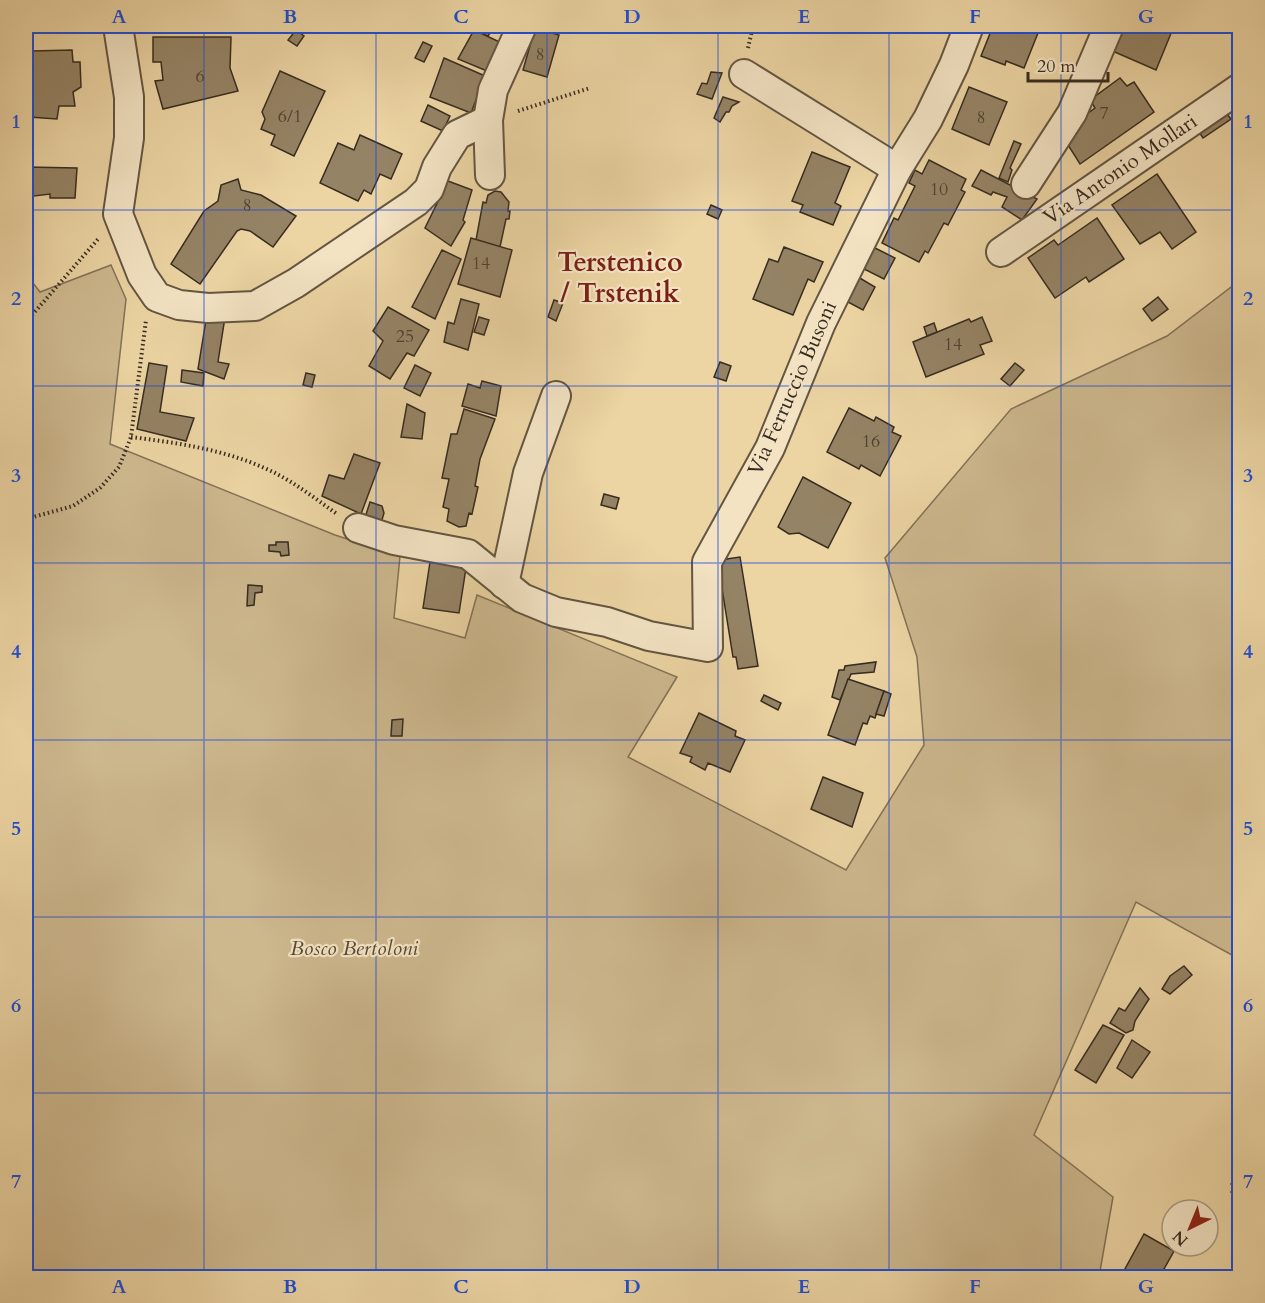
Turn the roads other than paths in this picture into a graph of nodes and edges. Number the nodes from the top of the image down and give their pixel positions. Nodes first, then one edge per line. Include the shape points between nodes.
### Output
1 (118, 26) edge
2 (522, 26) edge
3 (969, 26) edge
4 (1109, 26) edge
5 (744, 74) dead end
6 (1239, 88) edge
7 (488, 120) junction
8 (897, 169) junction
9 (490, 175) dead end
10 (1026, 184) dead end
11 (1001, 252) dead end
12 (556, 396) dead end
13 (358, 528) road end
14 (504, 584) junction

1 - 7 street via 129,97 129,138 118,214 142,275 157,297 179,305 255,306 297,283 416,202 429,189 437,167 457,135
2 - 7 street via 493,90
3 - 8 street, Via Ferruccio Busoni via 937,101
4 - 10 street via 1072,113
5 - 8 street
6 - 11 street, Via Antonio Mollari
7 - 9 street
8 - 14 street, Via Ferruccio Busoni via 821,323 770,447 707,562 708,647 556,612 522,598
12 - 14 street via 528,473
13 - 14 street, Via Ferruccio Busoni via 394,540 468,554

